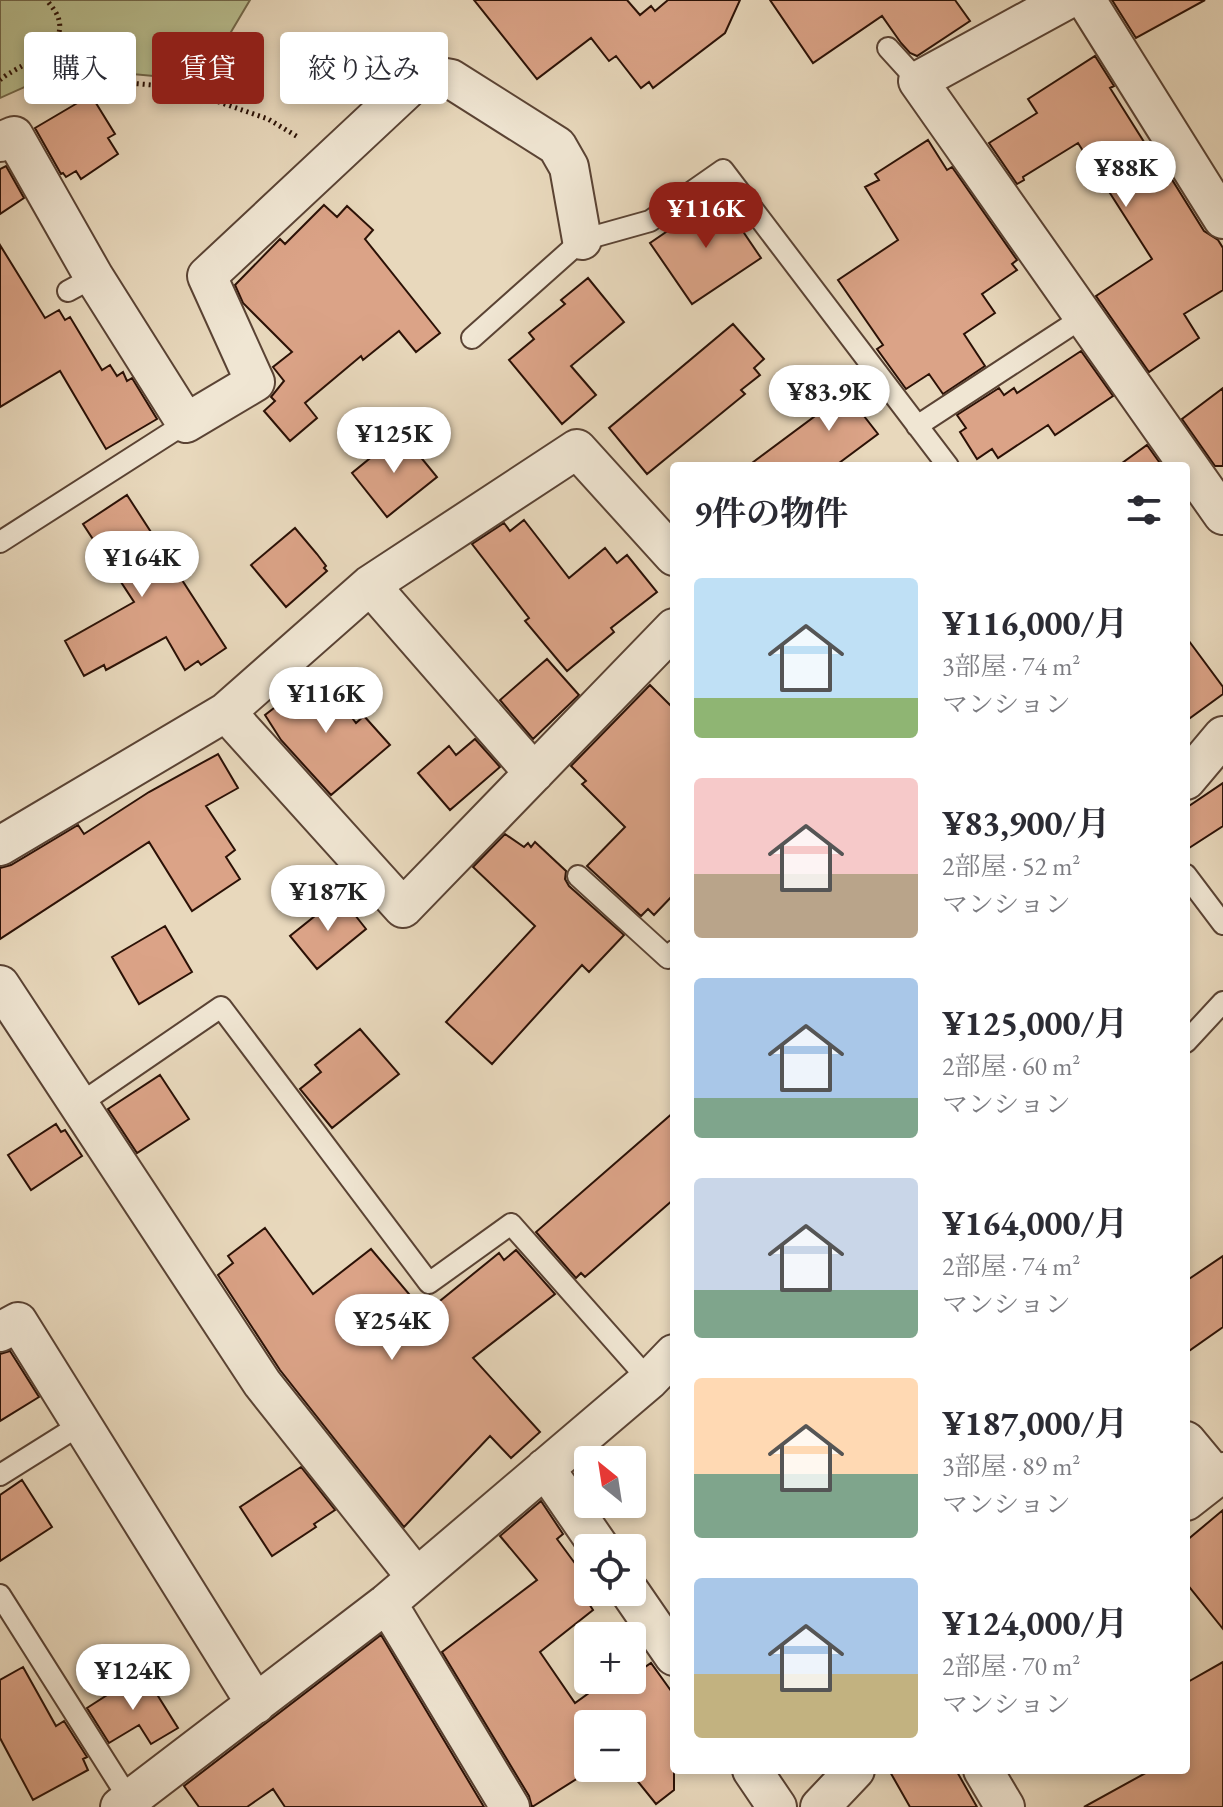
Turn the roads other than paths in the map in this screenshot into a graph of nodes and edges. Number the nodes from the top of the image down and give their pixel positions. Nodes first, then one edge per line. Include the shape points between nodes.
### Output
1 (1066, 0) edge
2 (1086, 0) edge
3 (888, 48) dead end
4 (918, 81) junction
5 (7, 139) edge
6 (1223, 219) edge
7 (582, 240) junction
8 (1082, 318) junction
9 (472, 338) dead end
10 (186, 423) junction
11 (917, 426) junction
12 (945, 462) edge
13 (1185, 462) edge
14 (1190, 469) edge
15 (1223, 515) edge
16 (0, 542) edge
17 (670, 552) edge
18 (370, 585) junction
19 (670, 632) edge
20 (226, 712) junction
21 (1223, 736) edge
22 (1190, 772) edge
23 (534, 773) junction
24 (0, 846) edge
25 (578, 876) dead end
26 (1190, 880) edge
27 (1223, 924) edge
28 (670, 956) edge
29 (0, 985) edge
30 (1223, 1002) edge
31 (1190, 1038) edge
32 (78, 1105) junction
33 (0, 1332) edge
34 (662, 1367) edge
35 (83, 1423) junction
36 (1190, 1445) edge
37 (545, 1468) junction
38 (1220, 1474) edge
39 (0, 1475) edge
40 (1190, 1498) edge
41 (590, 1534) edge
42 (416, 1577) junction
43 (0, 1595) edge
44 (387, 1603) junction
45 (640, 1606) edge
46 (670, 1650) edge
47 (256, 1704) junction
48 (755, 1774) edge
49 (851, 1774) edge
50 (985, 1774) edge
51 (125, 1803) edge
52 (510, 1807) edge
53 (777, 1807) edge
54 (820, 1807) edge
55 (1005, 1807) edge

1 - 4 street
2 - 6 street
3 - 4 lane
4 - 8 street
5 - 10 street via 81,284
7 - 9 lane
7 - 10 street via 569,167 557,146 451,79 423,74 207,276 255,382
7 - 11 lane via 650,221 723,170
8 - 11 lane
8 - 13 street
10 - 16 lane
11 - 12 lane
14 - 15 street
17 - 18 street via 577,449
18 - 20 street
18 - 23 street
19 - 23 street
20 - 23 street via 403,908
20 - 24 street
21 - 22 street
25 - 28 lane
26 - 27 lane
29 - 32 street
30 - 31 lane
32 - 34 lane via 221,1007 429,1283 511,1224
32 - 42 street via 262,1383
33 - 35 street via 18,1322
34 - 37 street
35 - 39 lane
35 - 47 street
36 - 38 street
37 - 41 street
37 - 42 street
38 - 40 street
42 - 44 street
43 - 51 lane
44 - 47 street
44 - 52 street
45 - 46 street
47 - 51 street
48 - 53 street
49 - 54 street
50 - 55 street

